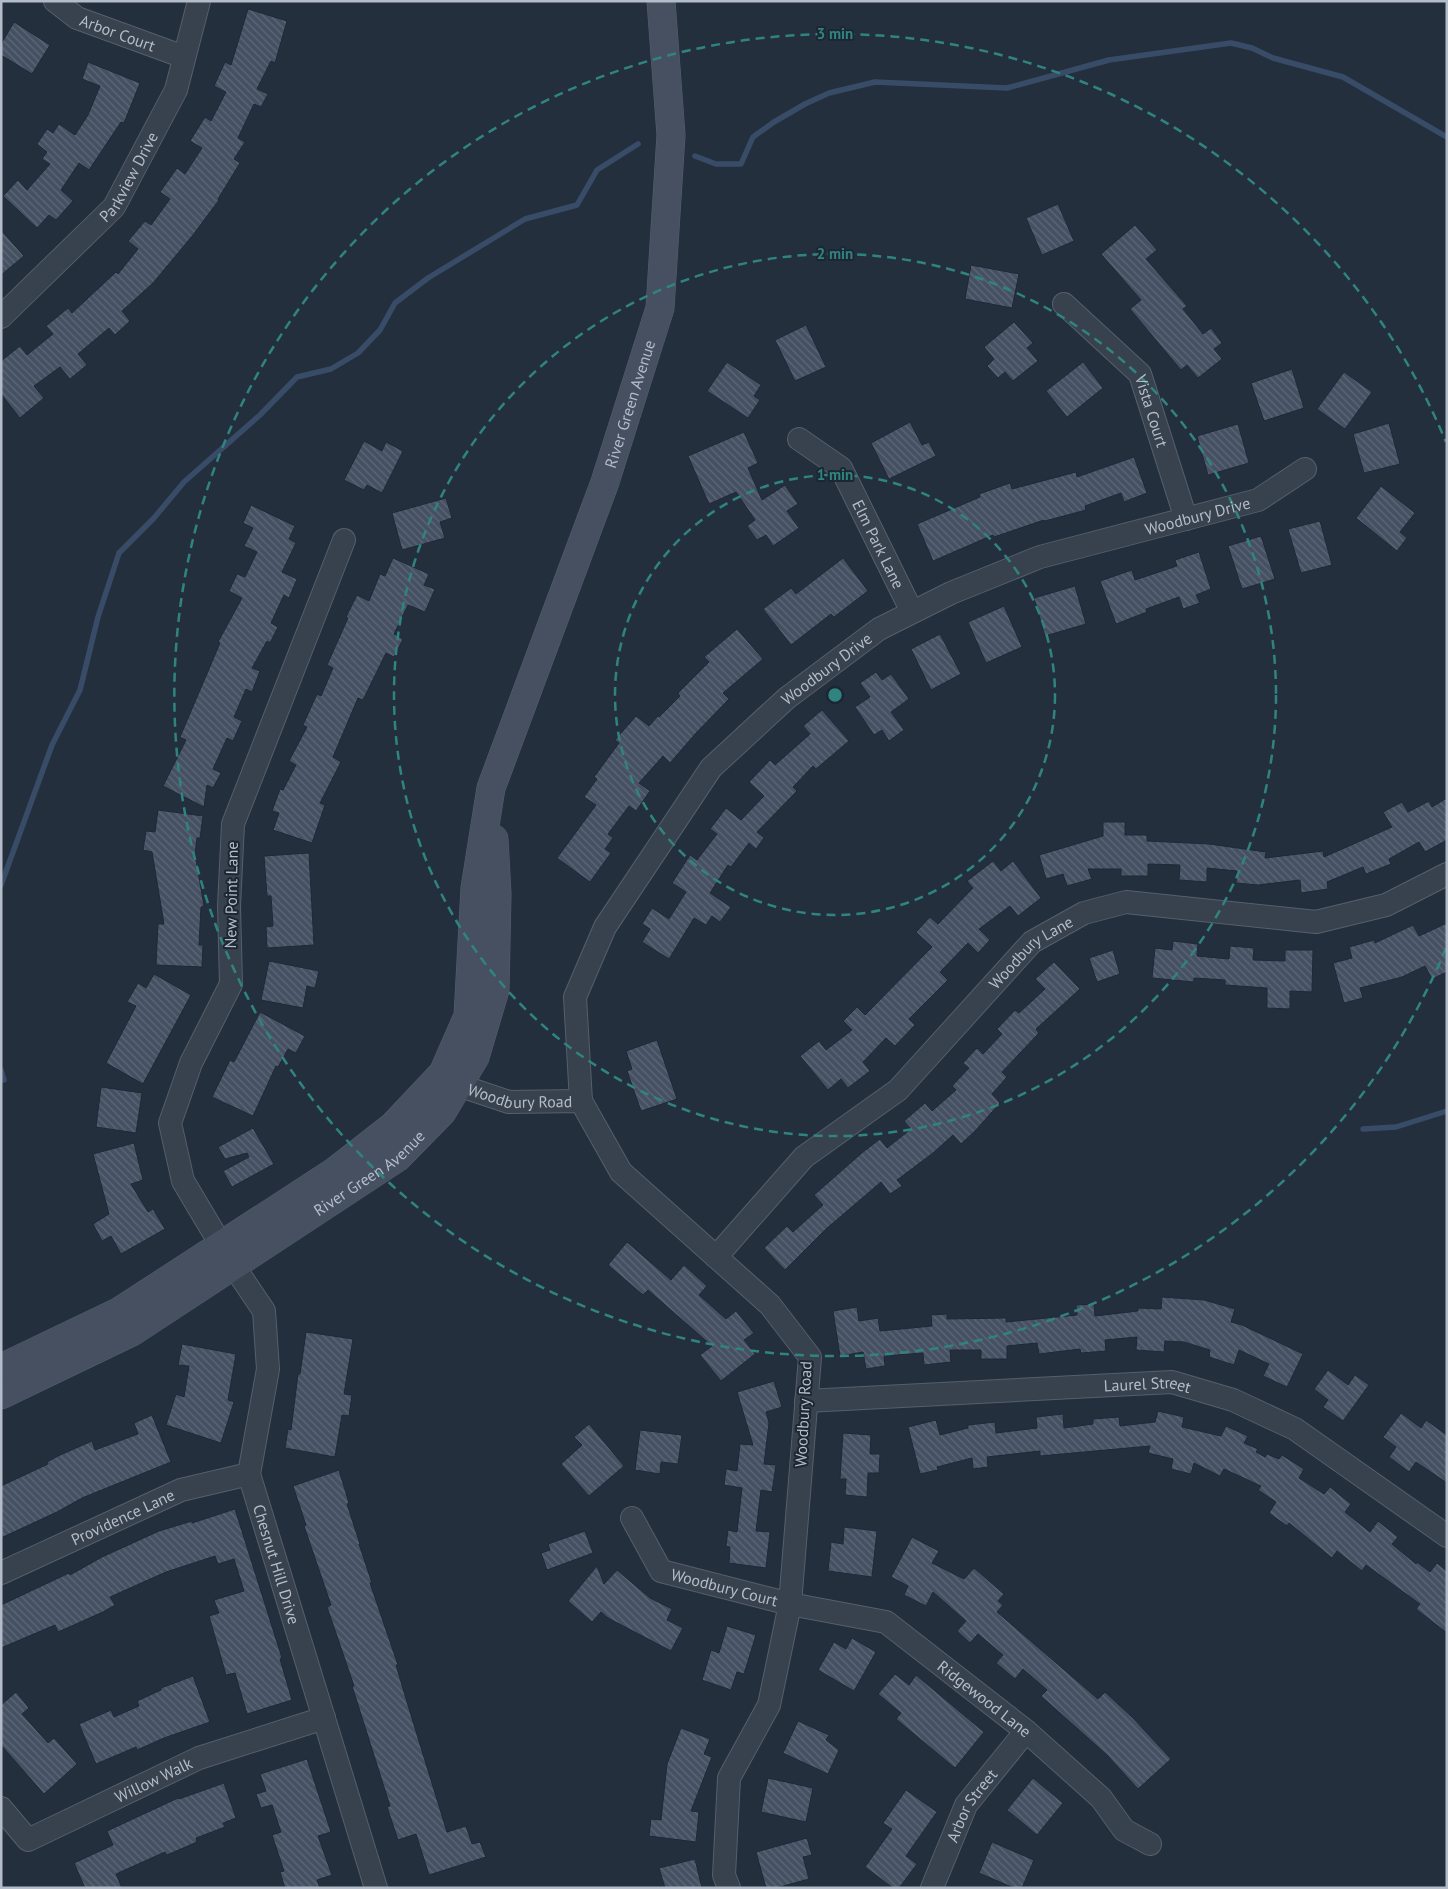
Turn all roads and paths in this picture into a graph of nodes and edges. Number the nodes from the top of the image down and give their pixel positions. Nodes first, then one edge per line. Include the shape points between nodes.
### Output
1 (55, 1) edge
2 (199, 1) edge
3 (661, 1) edge
4 (184, 57) junction
5 (1064, 304) dead end
6 (1, 317) edge
7 (799, 439) dead end
8 (1305, 469) dead end
9 (1186, 519) junction
10 (344, 540) dead end
11 (912, 612) junction
12 (1447, 874) edge
13 (450, 1079) junction
14 (581, 1101) junction
15 (227, 1255) junction
16 (716, 1257) junction
17 (1, 1368) edge
18 (1, 1395) edge
19 (806, 1401) junction
20 (249, 1474) junction
21 (632, 1518) dead end
22 (1447, 1536) edge
23 (1, 1573) edge
24 (790, 1604) junction
25 (324, 1718) junction
26 (1026, 1731) junction
27 (1, 1808) edge
28 (1150, 1844) dead end
29 (376, 1888) edge
30 (729, 1888) edge
31 (932, 1888) edge

1 - 4 street, Arbor Court via 77,18
2 - 4 street, Parkview Drive
3 - 13 street, River Green Avenue via 671,135 660,308 605,482 491,788 497,894 494,990 475,1057
4 - 6 street, Parkview Drive via 176,90 114,207
5 - 9 street, Vista Court via 1140,374
7 - 11 street, Elm Park Lane via 841,468
8 - 9 street, Woodbury Drive via 1258,500
9 - 11 street, Woodbury Drive via 1040,557
10 - 15 street, New Point Lane via 233,824 229,906 231,984 191,1063 170,1123 183,1181
11 - 14 street, Woodbury Drive via 879,629 787,698 706,776 605,927 575,997
12 - 16 street, Woodbury Lane via 1386,905 1316,922 1126,902 1084,913 1032,942 898,1090 804,1157
13 - 14 street, Woodbury Road via 509,1102
13 - 15 street, River Green Avenue via 442,1112 396,1158
14 - 16 street, Woodbury Road via 621,1172
15 - 17 street, River Green Avenue
15 - 18 street, River Green Avenue via 132,1332
15 - 20 street, Chesnut Hill Drive via 264,1311 268,1369
16 - 19 street, Woodbury Road via 770,1305 810,1357
19 - 22 street, Laurel Street via 1172,1382 1232,1400 1295,1429
19 - 24 street, Woodbury Road
20 - 23 street, Providence Lane via 182,1490
20 - 25 street, Chesnut Hill Drive
21 - 24 street, Woodbury Court via 661,1570
24 - 26 street, Ridgewood Lane via 886,1622
24 - 30 street, Woodbury Road via 770,1705 729,1778 724,1875
25 - 27 street, Willow Walk via 199,1758 28,1840
25 - 29 street, Chesnut Hill Drive
26 - 28 street, Ridgewood Lane via 1101,1798 1124,1830
26 - 31 street, Arbor Street via 966,1805

